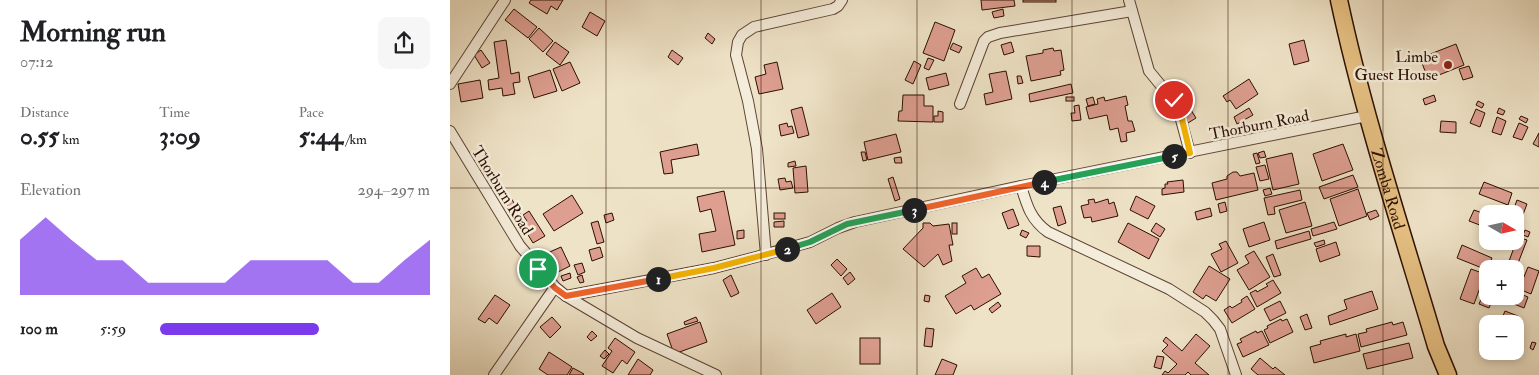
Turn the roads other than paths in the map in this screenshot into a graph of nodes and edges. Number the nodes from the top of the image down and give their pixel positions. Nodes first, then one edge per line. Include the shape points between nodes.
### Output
1 (505, 0) edge
2 (842, 0) edge
3 (1129, 0) edge
4 (1339, 0) edge
5 (1132, 11) junction
6 (450, 84) edge
7 (960, 104) dead end
8 (1367, 116) junction
9 (450, 132) edge
10 (1190, 153) junction
11 (1021, 186) junction
12 (766, 255) junction
13 (555, 288) junction
14 (566, 296) junction
15 (494, 375) edge
16 (716, 375) edge
17 (1236, 375) edge
18 (1448, 375) edge

1 - 6 street
2 - 12 street via 833,9 754,28 738,42 736,55 757,149
3 - 5 street
4 - 8 highway, Zomba Road
5 - 7 street via 988,37
5 - 10 street via 1149,71 1177,105
8 - 10 street, Thorburn Road
8 - 18 highway, Zomba Road via 1436,346
9 - 13 street, Thorburn Road via 520,246
10 - 11 street, Thorburn Road
11 - 12 street, Thorburn Road via 855,222 810,242
11 - 17 street via 1028,209 1048,232 1168,289 1205,312 1220,330
12 - 14 street, Thorburn Road
13 - 14 street, Thorburn Road
13 - 15 street
14 - 16 street via 662,350

